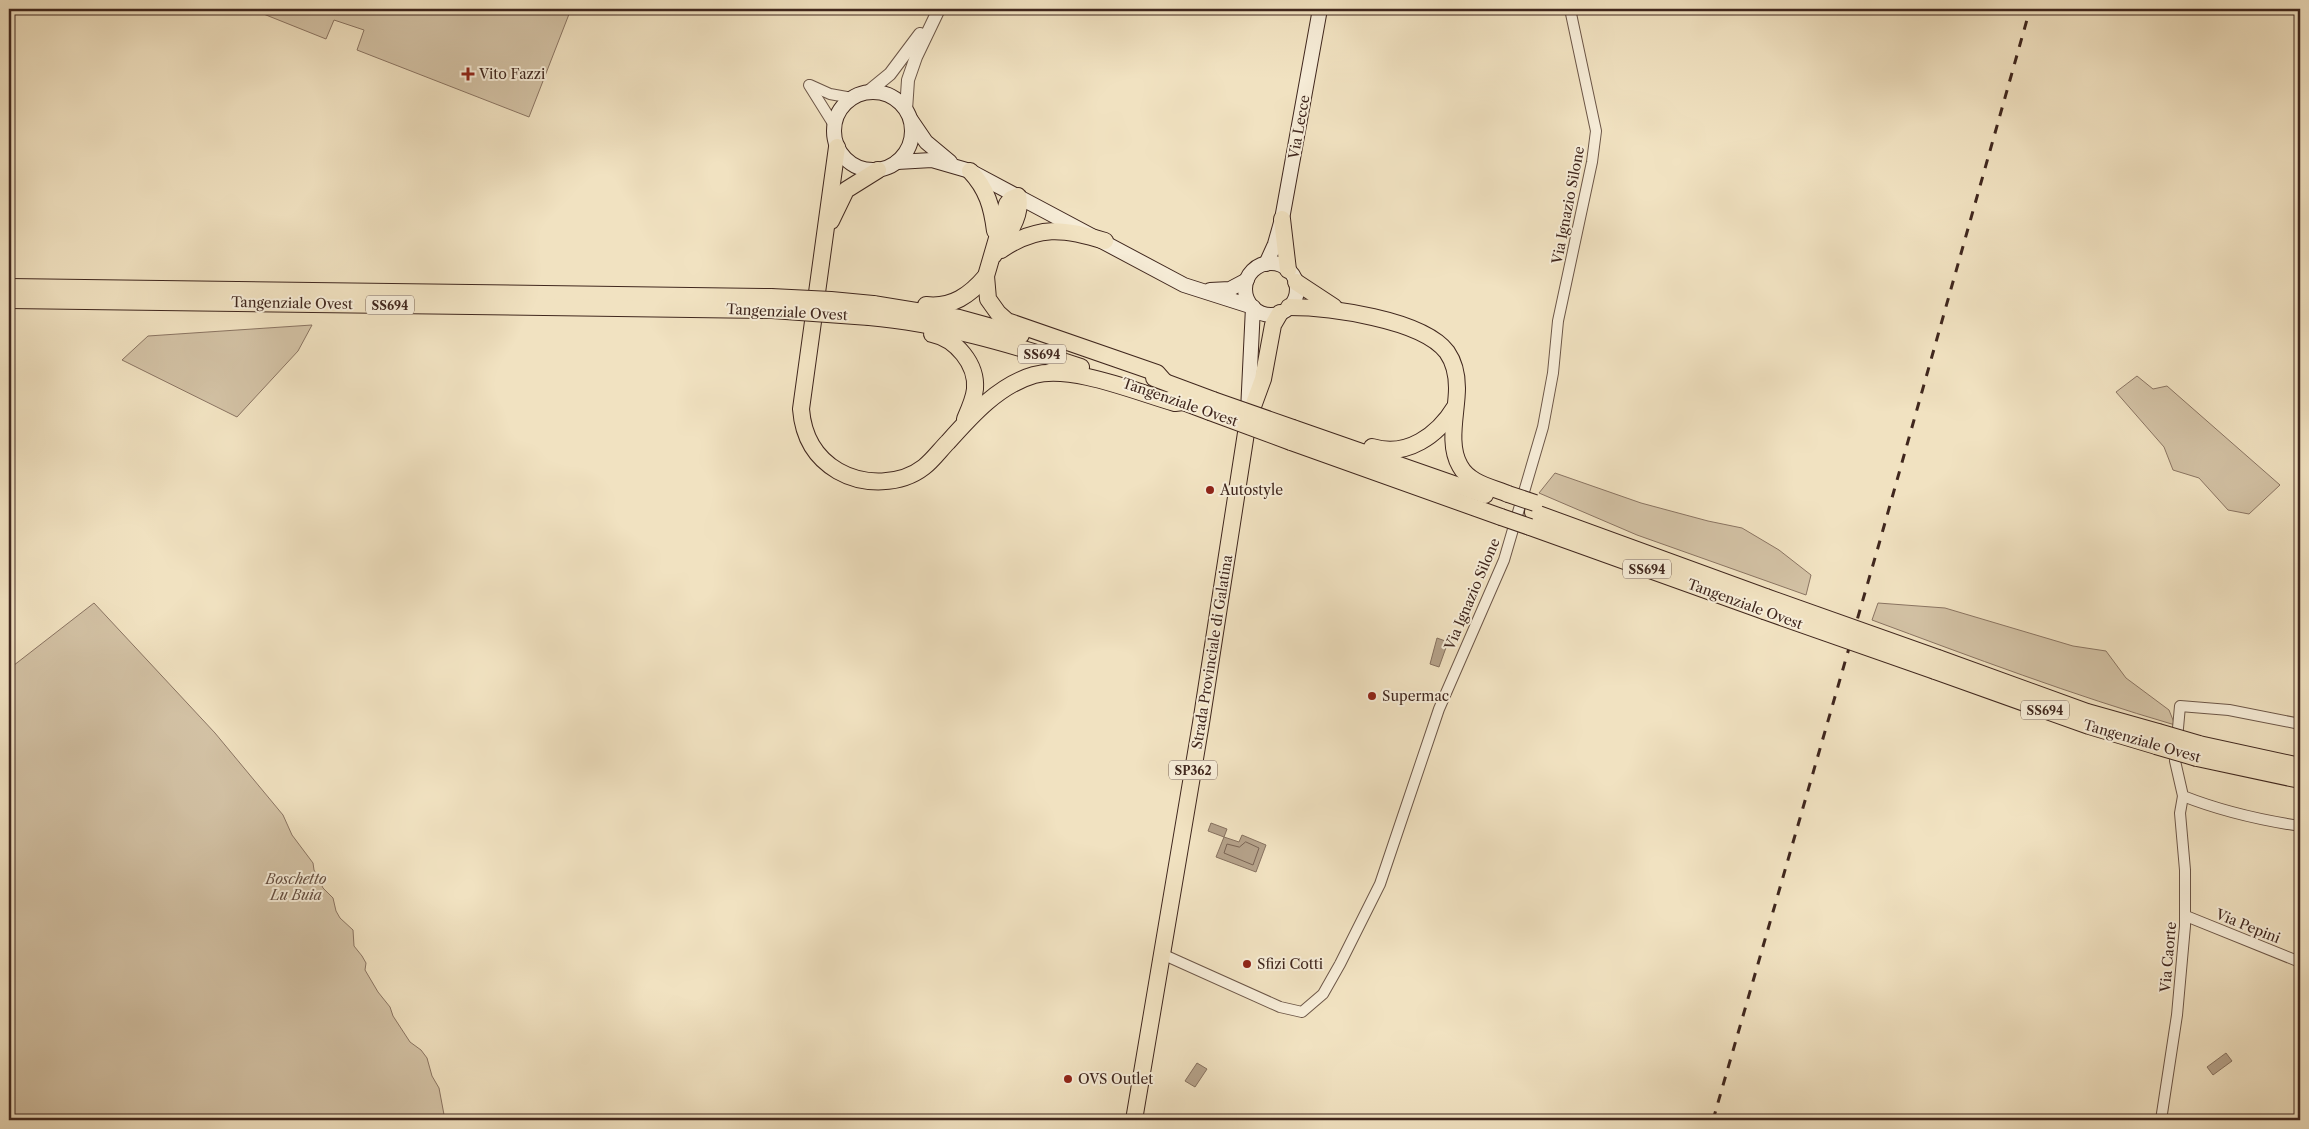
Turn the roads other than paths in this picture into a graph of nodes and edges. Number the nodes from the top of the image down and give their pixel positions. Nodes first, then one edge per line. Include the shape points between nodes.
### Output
1 (1320, 9) edge
2 (1570, 9) edge
3 (937, 12) edge
4 (868, 92) junction
5 (852, 98) junction
6 (908, 114) junction
7 (834, 125) junction
8 (837, 147) junction
9 (897, 162) junction
10 (952, 164) junction
11 (878, 170) junction
12 (970, 171) junction
13 (1018, 196) junction
14 (1282, 219) junction
15 (826, 235) junction
16 (996, 237) junction
17 (1105, 242) junction
18 (993, 256) junction
19 (1266, 264) junction
20 (986, 276) junction
21 (1292, 276) junction
22 (1247, 280) junction
23 (9, 281) edge
24 (1184, 285) junction
25 (9, 287) edge
26 (64, 288) junction
27 (9, 300) edge
28 (213, 302) junction
29 (772, 303) junction
30 (1253, 307) junction
31 (1285, 310) junction
32 (9, 311) edge
33 (1341, 311) junction
34 (874, 313) junction
35 (1252, 340) junction
36 (1265, 366) junction
37 (1164, 381) junction
38 (1183, 402) junction
39 (1456, 405) junction
40 (1211, 406) junction
41 (1248, 420) junction
42 (963, 425) junction
43 (1295, 433) junction
44 (1505, 504) junction
45 (1533, 514) junction
46 (1765, 604) junction
47 (2300, 724) edge
48 (2198, 751) junction
49 (2300, 766) edge
50 (2300, 780) edge
51 (2184, 796) junction
52 (2300, 826) edge
53 (2186, 916) junction
54 (1162, 954) junction
55 (2300, 962) edge
56 (1134, 1120) edge
57 (2160, 1120) edge

1 - 14 main road, Via Lecce
2 - 54 street, Via Ignazio Silone via 1596,131 1558,321 1554,373 1543,427 1504,560 1439,709 1380,884 1322,994 1302,1012 1280,1007
3 - 4 street via 890,74
3 - 6 street via 908,80
4 - 5 main road
4 - 6 main road via 890,96
5 - 7 main road via 837,114
5 - 7 street via 830,94 809,85
6 - 9 main road via 911,138 904,155
6 - 10 main road via 926,142
7 - 8 main road
8 - 11 main road via 854,165
8 - 15 main road
9 - 10 main road via 932,160
9 - 11 main road
10 - 12 main road
11 - 15 main road via 846,190
12 - 13 main road
12 - 16 main road via 987,194
13 - 16 main road via 1007,204
13 - 17 main road
13 - 18 main road via 1019,209 1007,238
14 - 19 main road, Via Lecce
14 - 21 main road
15 - 42 main road via 801,409 804,432 814,450 830,466 851,477 872,481 894,480 925,466
16 - 18 main road
17 - 18 main road via 1074,232 1048,230 1016,240
17 - 24 main road
18 - 20 main road
19 - 21 main road via 1282,265
19 - 22 main road via 1254,270
20 - 34 main road via 974,290 948,304 934,306 880,300
20 - 37 main road via 988,299 1007,321 1157,373
21 - 31 main road via 1296,297
21 - 33 main road
22 - 24 main road via 1230,289 1216,291
22 - 30 main road via 1246,294
23 - 26 main road via 49,283
24 - 30 main road
25 - 26 main road, Tangenziale Ovest / SS694
26 - 29 main road, Tangenziale Ovest / SS694
27 - 28 main road, Tangenziale Ovest / SS694
28 - 29 main road, Tangenziale Ovest / SS694 via 487,307
28 - 32 main road via 178,307 22,307
29 - 34 main road, Tangenziale Ovest / SS694, bridge via 831,300
30 - 31 main road via 1266,314
30 - 35 main road
31 - 33 main road
31 - 36 main road, Strada Provinciale di Galatina via 1273,325
33 - 39 main road via 1416,330 1439,344 1452,360 1456,372
34 - 37 main road, Tangenziale Ovest / SS694 via 959,318 1054,344
34 - 38 main road, Tangenziale Ovest / SS694 via 1027,349
34 - 42 main road via 885,323 948,339 964,355 973,372 976,388
35 - 36 street via 1257,364 1262,368
35 - 41 main road
36 - 41 main road, Strada Provinciale di Galatina
37 - 40 main road, Tangenziale Ovest / SS694
38 - 40 main road, Tangenziale Ovest / SS694
38 - 42 main road via 1175,403 1076,374 1046,373 1026,378 1007,388
39 - 43 main road via 1440,428 1405,449 1380,450 1312,429
39 - 44 main road via 1455,458 1461,468
40 - 43 main road, Tangenziale Ovest / SS694, bridge
41 - 54 main road, Strada Provinciale di Galatina / SP362
43 - 44 main road, Tangenziale Ovest / SS694
44 - 45 main road, bridge
44 - 45 main road, Tangenziale Ovest / SS694, bridge
45 - 46 main road, Tangenziale Ovest / SS694
45 - 46 main road, Tangenziale Ovest / SS694 via 1578,519 1584,529
46 - 48 main road, Tangenziale Ovest / SS694, bridge
47 - 51 street via 2230,710 2180,706 2175,761
48 - 49 main road, Tangenziale Ovest / SS694
48 - 50 main road, Tangenziale Ovest / SS694
51 - 52 street via 2209,806
51 - 53 street, Via Caorte via 2180,813
53 - 55 street, Via Pepini
53 - 57 street, Via Caorte via 2177,1015
54 - 56 main road, Strada Provinciale di Galatina / SP362

